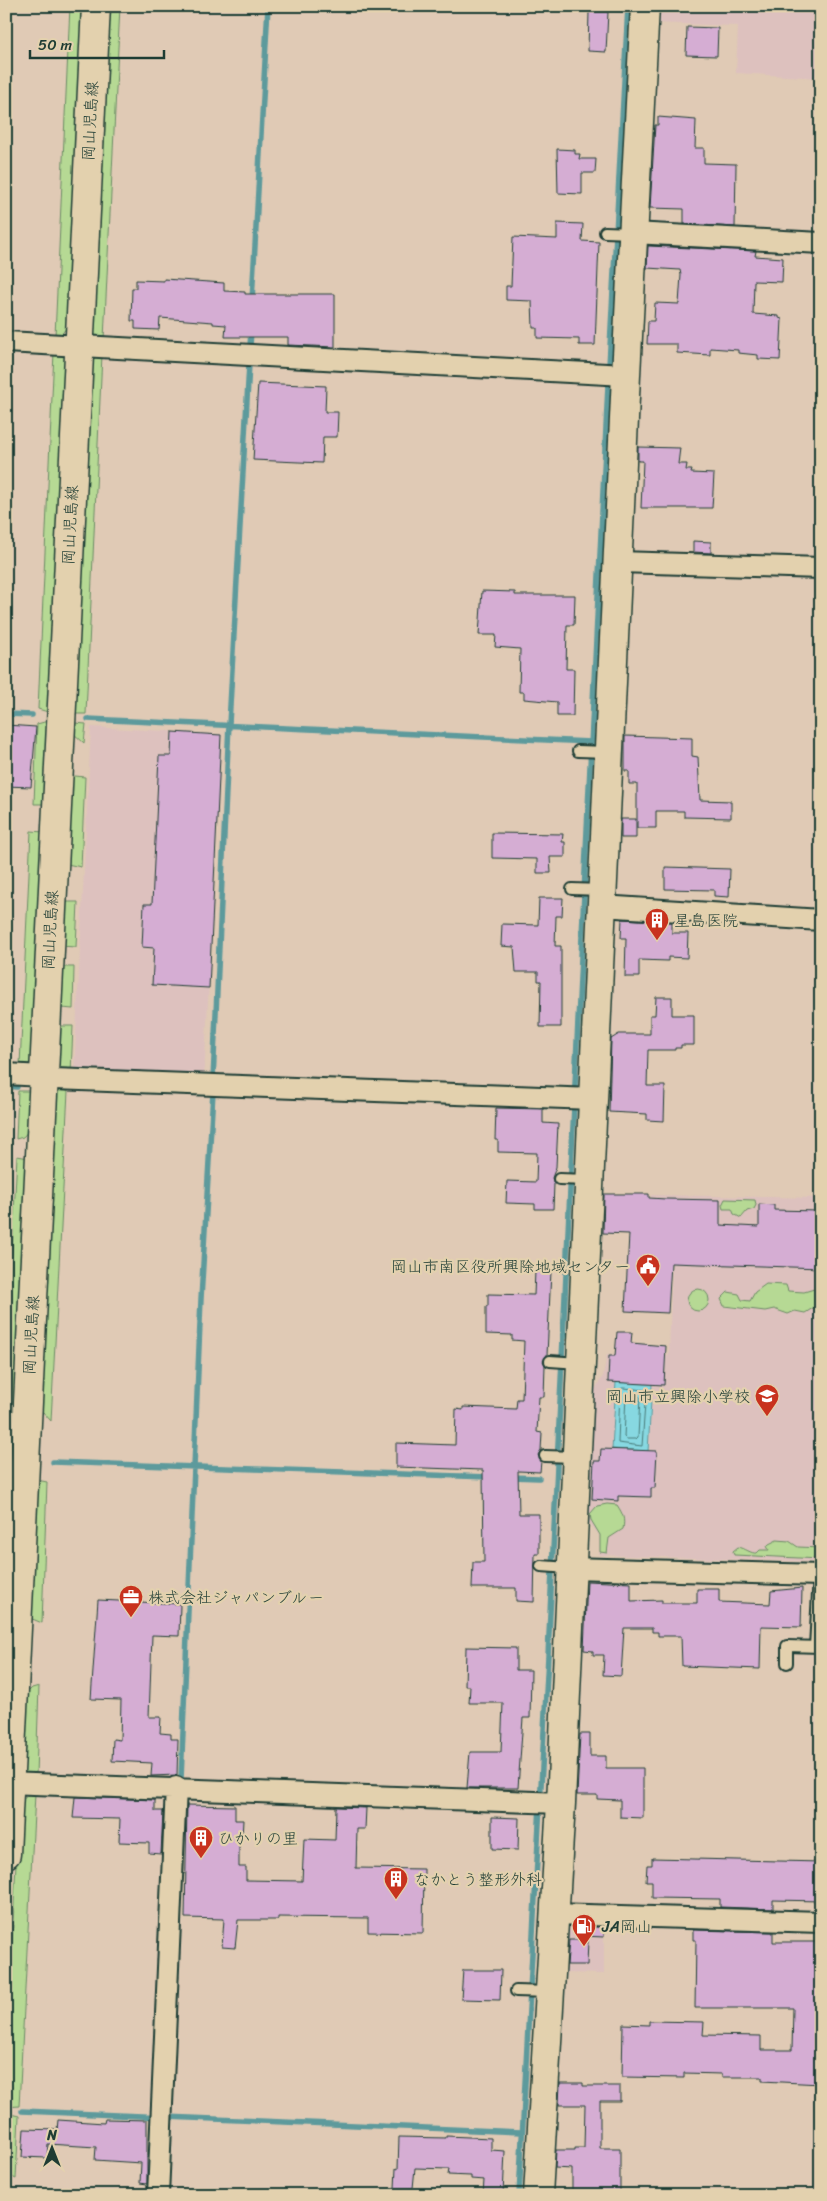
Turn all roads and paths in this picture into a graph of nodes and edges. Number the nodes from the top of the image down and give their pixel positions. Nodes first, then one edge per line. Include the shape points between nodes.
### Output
1 (96, 6) edge
2 (645, 6) edge
3 (617, 232) junction
4 (821, 243) edge
5 (6, 342) edge
6 (79, 346) junction
7 (615, 374) junction
8 (618, 562) junction
9 (821, 568) edge
10 (580, 751) dead end
11 (603, 752) junction
12 (589, 893) junction
13 (821, 920) edge
14 (6, 1074) edge
15 (43, 1076) junction
16 (581, 1099) junction
17 (547, 1456) dead end
18 (569, 1457) junction
19 (554, 1567) junction
20 (819, 1580) edge
21 (818, 1647) edge
22 (786, 1663) dead end
23 (8, 1783) edge
24 (176, 1787) junction
25 (546, 1802) junction
26 (6, 1854) edge
27 (554, 1914) junction
28 (821, 1922) edge
29 (518, 1991) dead end
30 (543, 1992) junction
31 (158, 2195) edge
32 (538, 2195) edge

1 - 6 street, 岡山児島線
2 - 3 street
3 - 4 street
3 - 7 street
5 - 6 street
6 - 7 street
6 - 15 street, 岡山児島線
7 - 8 street
8 - 9 street
8 - 11 street
10 - 11 lane
11 - 12 street
12 - 13 street
12 - 16 street
14 - 15 street
15 - 16 street via 74,1080
15 - 23 street, 岡山児島線
16 - 18 street via 572,1179 563,1362
17 - 18 lane
18 - 19 street
19 - 20 street
19 - 25 street
20 - 21 lane
21 - 22 lane via 787,1646
23 - 24 street
23 - 26 street, 岡山児島線
24 - 25 street
24 - 31 street
25 - 27 street
27 - 28 street
27 - 30 street
29 - 30 lane
30 - 32 street

